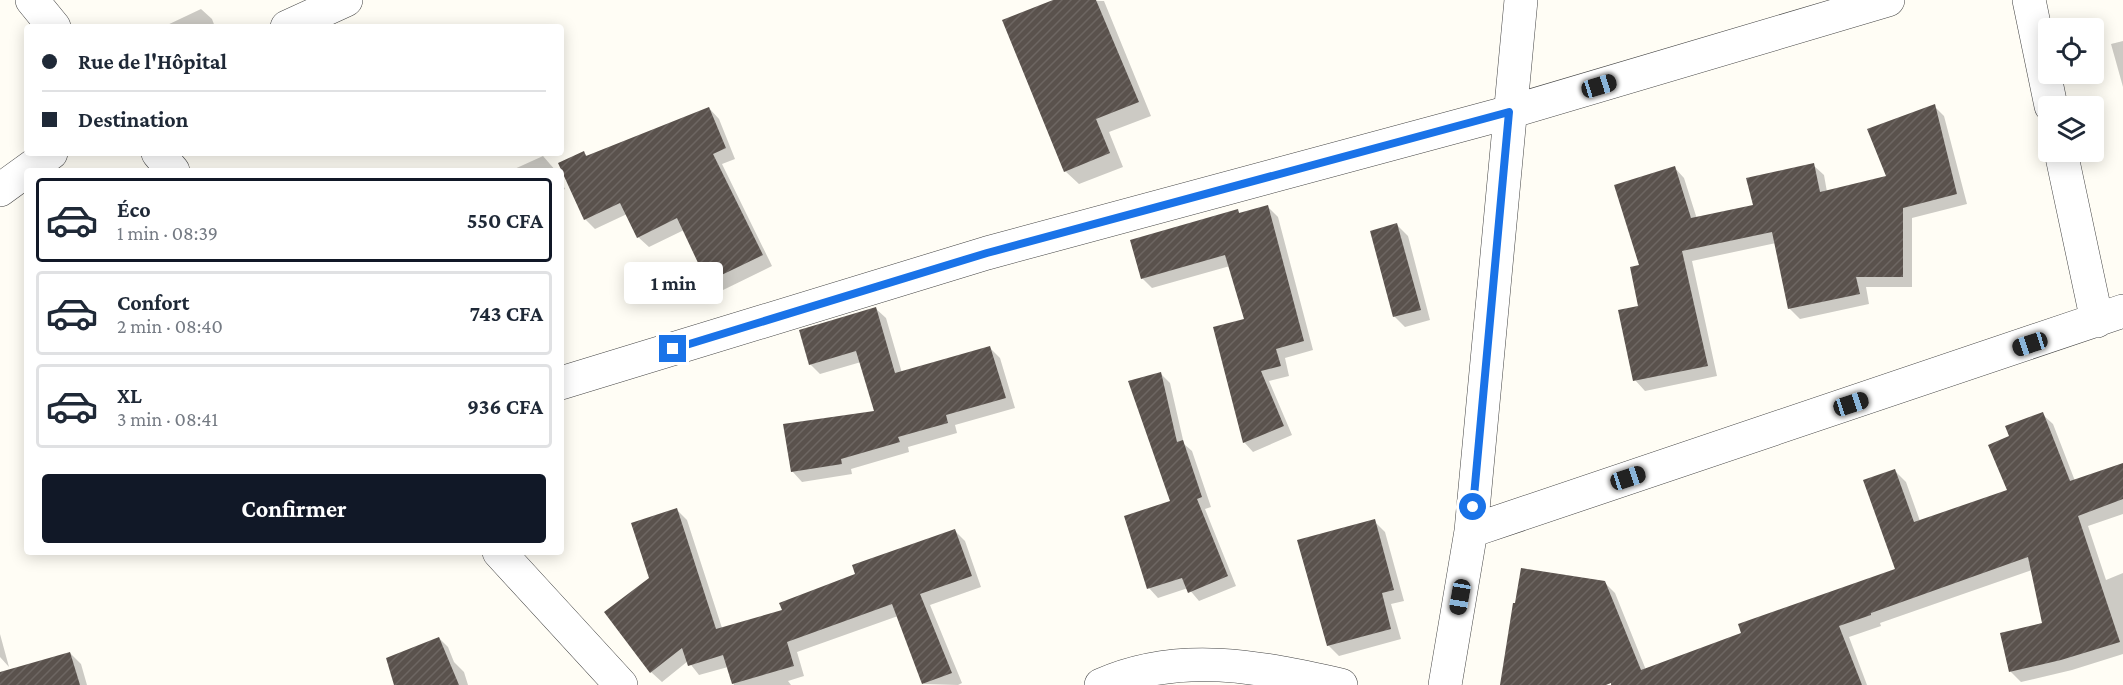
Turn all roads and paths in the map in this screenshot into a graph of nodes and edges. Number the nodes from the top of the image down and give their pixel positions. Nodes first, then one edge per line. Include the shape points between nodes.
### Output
1 (32, 0) edge
2 (346, 0) edge
3 (1521, 0) edge
4 (1888, 0) edge
5 (2029, 0) edge
6 (52, 24) edge
7 (294, 24) edge
8 (2049, 96) edge
9 (1509, 112) junction
10 (47, 156) edge
11 (160, 156) edge
12 (2064, 162) edge
13 (30, 168) edge
14 (170, 168) edge
15 (24, 173) edge
16 (0, 190) edge
17 (2110, 316) edge
18 (564, 382) edge
19 (1471, 531) junction
20 (502, 555) edge
21 (621, 685) edge
22 (1101, 685) edge
23 (1341, 685) edge
24 (1445, 685) edge

1 - 6 street
2 - 7 street
3 - 9 street
4 - 9 street
5 - 8 street
9 - 18 street via 987,253
9 - 19 street
10 - 13 street
11 - 14 street
12 - 17 street
15 - 16 street
17 - 19 street
19 - 24 street
20 - 21 street
22 - 23 street via 1158,667 1215,663

